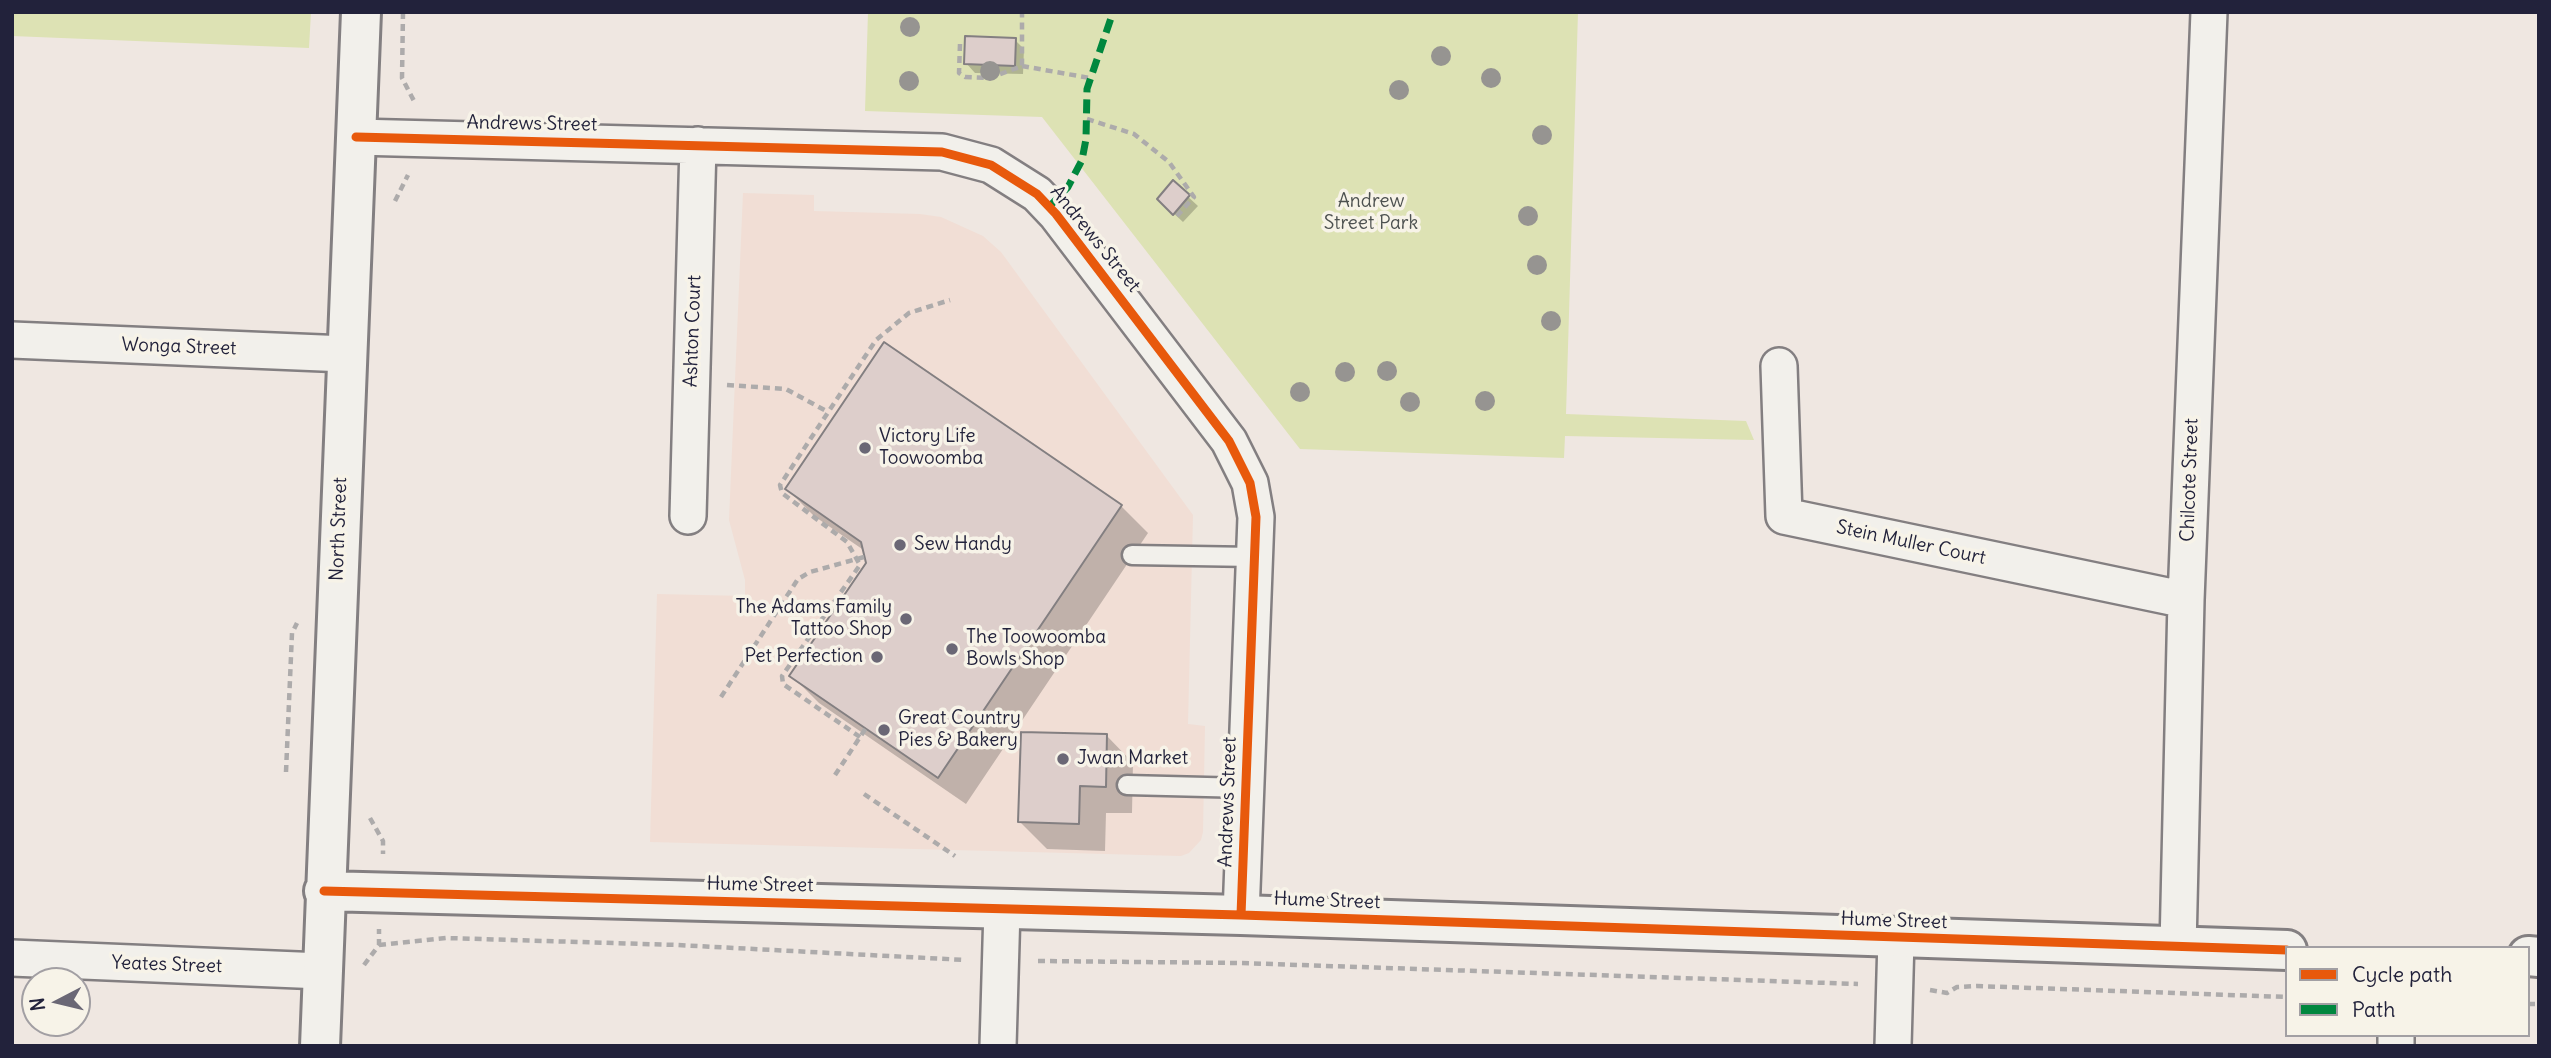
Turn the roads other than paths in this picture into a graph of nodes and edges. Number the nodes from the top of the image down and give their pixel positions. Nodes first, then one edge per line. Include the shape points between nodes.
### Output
1 (360, 12) edge
2 (2209, 12) edge
3 (356, 136) junction
4 (698, 145) junction
5 (12, 340) edge
6 (346, 354) junction
7 (1779, 366) dead end
8 (688, 516) dead end
9 (1132, 555) dead end
10 (1254, 557) junction
11 (2186, 600) junction
12 (1127, 785) dead end
13 (1245, 788) junction
14 (324, 891) junction
15 (1002, 909) junction
16 (1241, 915) junction
17 (1896, 939) junction
18 (2178, 947) junction
19 (2285, 950) edge
20 (12, 958) edge
21 (322, 971) junction
22 (320, 1046) edge
23 (998, 1046) edge
24 (1893, 1046) edge

1 - 3 street, North Street
2 - 11 street, Chilcote Street
3 - 4 street, Andrews Street
3 - 6 street, North Street
4 - 8 street, Ashton Court
4 - 10 street, Andrews Street via 942,152 967,156 1015,177 1056,214 1229,441 1254,500
5 - 6 street, Wonga Street
6 - 14 street, North Street
7 - 11 street, Stein Muller Court via 1784,516
9 - 10 lane
10 - 13 street, Andrews Street
11 - 18 street, Chilcote Street
12 - 13 lane
13 - 16 street, Andrews Street
14 - 15 street, Hume Street
14 - 21 street, North Street
15 - 16 street, Hume Street
15 - 23 street
16 - 17 street, Hume Street
17 - 18 street, Hume Street
17 - 24 street
18 - 19 street, Hume Street
20 - 21 street, Yeates Street
21 - 22 street, North Street

